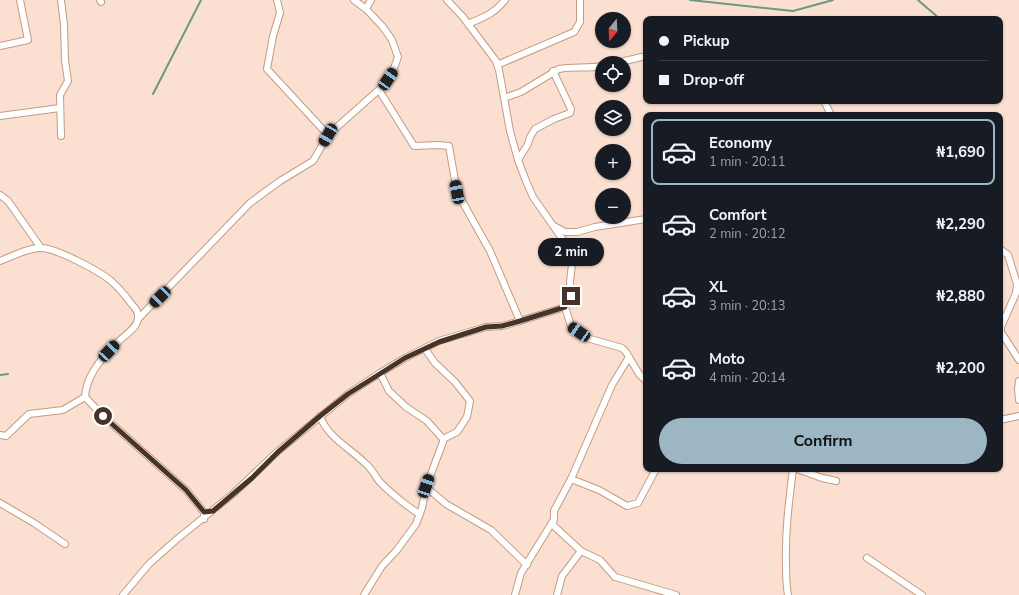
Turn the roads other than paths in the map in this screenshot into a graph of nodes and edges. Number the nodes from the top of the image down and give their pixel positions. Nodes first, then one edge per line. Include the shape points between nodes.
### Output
1 (20, 0) edge
2 (61, 0) edge
3 (277, 0) edge
4 (354, 0) edge
5 (371, 0) edge
6 (447, 0) edge
7 (505, 0) edge
8 (580, 0) edge
9 (366, 9) junction
10 (468, 24) junction
11 (0, 46) edge
12 (643, 57) edge
13 (631, 60) edge
14 (497, 65) junction
15 (595, 67) edge
16 (553, 71) junction
17 (379, 90) junction
18 (504, 98) junction
19 (0, 108) edge
20 (60, 108) junction
21 (1, 115) edge
22 (328, 135) junction
23 (61, 136) dead end
24 (518, 160) junction
25 (0, 195) edge
26 (643, 220) edge
27 (553, 225) junction
28 (41, 248) junction
29 (1003, 251) edge
30 (0, 261) edge
31 (565, 307) junction
32 (138, 319) junction
33 (520, 321) junction
34 (1003, 322) edge
35 (1003, 335) edge
36 (425, 348) junction
37 (629, 358) junction
38 (1019, 360) edge
39 (380, 373) junction
40 (643, 378) edge
41 (1019, 381) edge
42 (85, 397) junction
43 (1019, 400) edge
44 (320, 416) junction
45 (1019, 416) edge
46 (1003, 419) edge
47 (0, 435) edge
48 (443, 439) junction
49 (654, 472) edge
50 (793, 472) edge
51 (805, 472) edge
52 (571, 478) junction
53 (836, 481) dead end
54 (426, 486) junction
55 (0, 503) edge
56 (213, 511) junction
57 (204, 512) junction
58 (420, 514) junction
59 (204, 519) junction
60 (554, 519) junction
61 (65, 544) dead end
62 (581, 551) junction
63 (867, 558) dead end
64 (527, 565) junction
65 (914, 590) junction
66 (123, 595) edge
67 (364, 595) edge
68 (515, 595) edge
69 (557, 595) edge
70 (676, 595) edge
71 (788, 595) edge
72 (908, 595) edge
73 (922, 595) edge

1 - 11 street via 28,40
2 - 20 street via 68,82 60,95
3 - 22 street via 280,13 267,69
4 - 9 street
5 - 9 street
6 - 10 street
7 - 10 street via 489,16
8 - 14 street via 580,22 574,32
9 - 17 street via 392,40 398,57 393,71
10 - 14 street via 491,53
12 - 13 street
14 - 18 street
15 - 16 street via 566,67
16 - 18 street via 521,92
16 - 24 street via 571,109 570,113 535,129
17 - 22 street
17 - 33 street via 414,146 449,146 457,192 490,251
18 - 24 street
19 - 21 street
20 - 21 street
20 - 23 street
22 - 32 street via 313,160 280,180 250,204
24 - 27 street via 533,197
25 - 28 street via 8,201
26 - 27 street via 573,232 565,232
27 - 31 street via 568,247 572,264 571,296
28 - 30 street via 28,250
28 - 32 street via 61,253 109,279 125,294 137,311
29 - 34 street via 1008,255 1017,288
31 - 33 street
31 - 37 street via 571,326 587,338 622,348
32 - 42 street via 133,329 102,359 90,377
33 - 36 street via 486,327
35 - 38 street
36 - 39 street
36 - 48 street via 435,364 455,382 470,401 467,417 457,432
37 - 40 street
37 - 52 street via 612,385
39 - 44 street
39 - 48 street via 389,391 427,422
41 - 43 street
42 - 47 street via 63,410 29,414 6,436
42 - 57 street via 186,490
44 - 56 street
44 - 58 street via 324,426 368,466 379,481 413,511
45 - 46 street
48 - 54 street
49 - 52 street via 638,503 627,506
50 - 71 street via 786,524
51 - 53 street
52 - 60 street via 554,512
54 - 58 street
54 - 64 street via 446,504 492,530
55 - 61 street
56 - 57 street
56 - 59 street
57 - 59 street
58 - 67 street via 412,531 382,566
59 - 66 street via 148,564
60 - 62 street via 554,526
60 - 64 street
62 - 69 street via 562,576
62 - 70 street via 600,560 615,577
63 - 65 street
64 - 68 street
65 - 72 street
65 - 73 street

